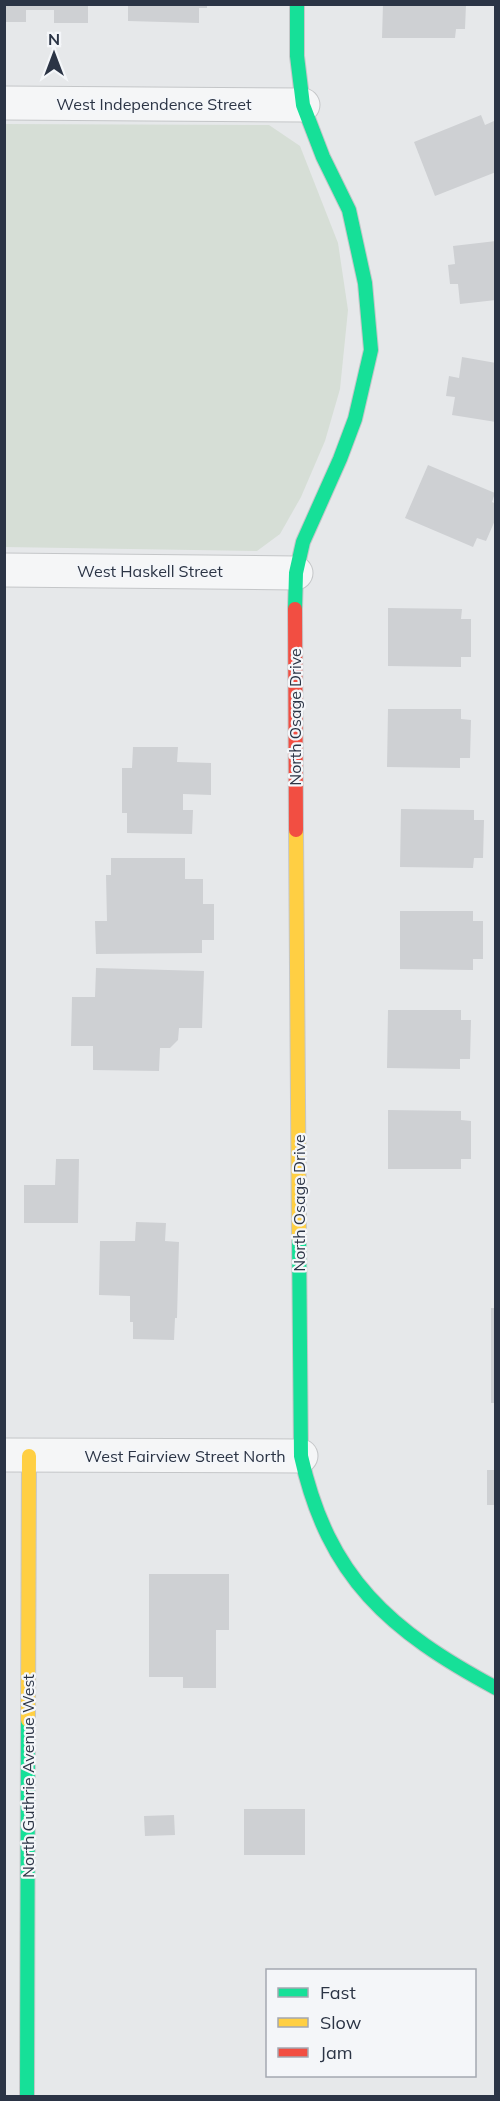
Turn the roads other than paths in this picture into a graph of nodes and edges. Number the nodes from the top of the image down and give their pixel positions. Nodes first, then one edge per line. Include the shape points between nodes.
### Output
1 (297, 4) edge
2 (4, 104) edge
3 (303, 105) junction
4 (4, 570) edge
5 (296, 573) junction
6 (17, 1456) edge
7 (301, 1456) junction
8 (495, 1688) edge
9 (27, 2097) edge

1 - 3 street, North Osage Drive via 297,56
2 - 3 street, West Independence Street
3 - 5 street, North Osage Drive via 349,210 365,283 371,350 355,419 303,542
4 - 5 street, West Haskell Street
5 - 7 street, North Osage Drive
6 - 7 street, West Fairview Street North
6 - 9 street, North Guthrie Avenue West
7 - 8 street, West Fairview Street North via 317,1518 366,1596 436,1655

